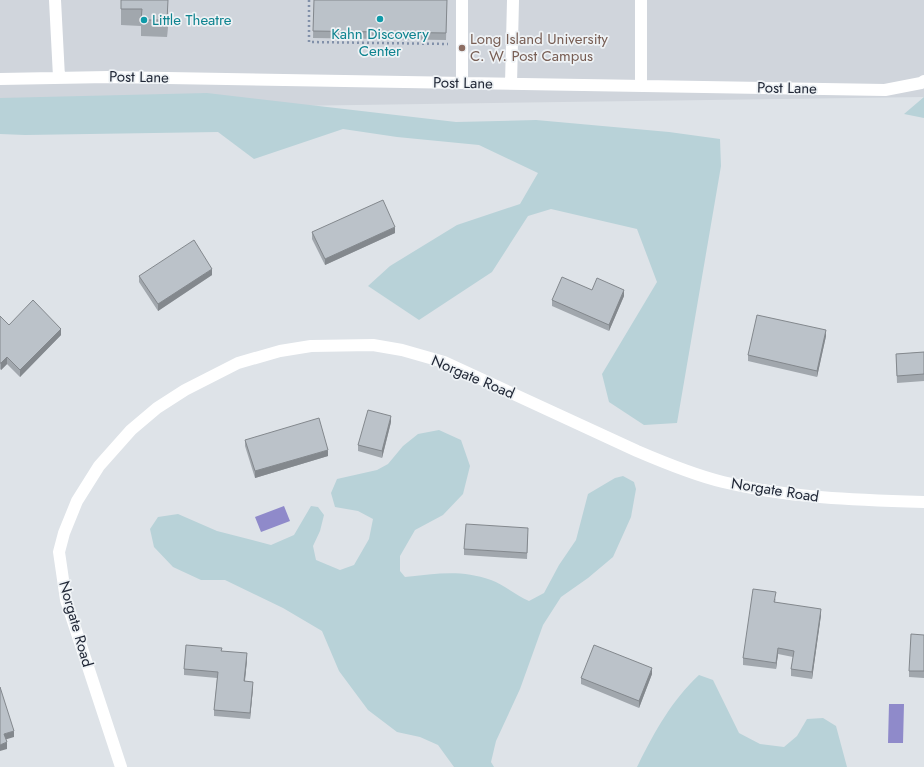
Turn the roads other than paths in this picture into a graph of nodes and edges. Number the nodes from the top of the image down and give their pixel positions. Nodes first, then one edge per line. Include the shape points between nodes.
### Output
1 (55, 0) edge
2 (462, 0) edge
3 (513, 0) edge
4 (641, 0) edge
5 (59, 78) junction
6 (0, 79) edge
7 (924, 81) edge
8 (462, 83) junction
9 (511, 84) junction
10 (641, 86) junction
11 (924, 502) edge
12 (121, 767) edge

1 - 5 street
2 - 8 street
3 - 9 street
4 - 10 street
5 - 6 street, Post Lane
5 - 8 street, Post Lane
7 - 10 street, Post Lane via 885,90
8 - 9 street, Post Lane
9 - 10 street, Post Lane
11 - 12 street, Norgate Road via 848,500 779,493 722,482 637,451 444,362 402,350 373,345 311,346 280,351 238,363 175,396 131,430 98,466 77,501 64,533 59,552 66,600

